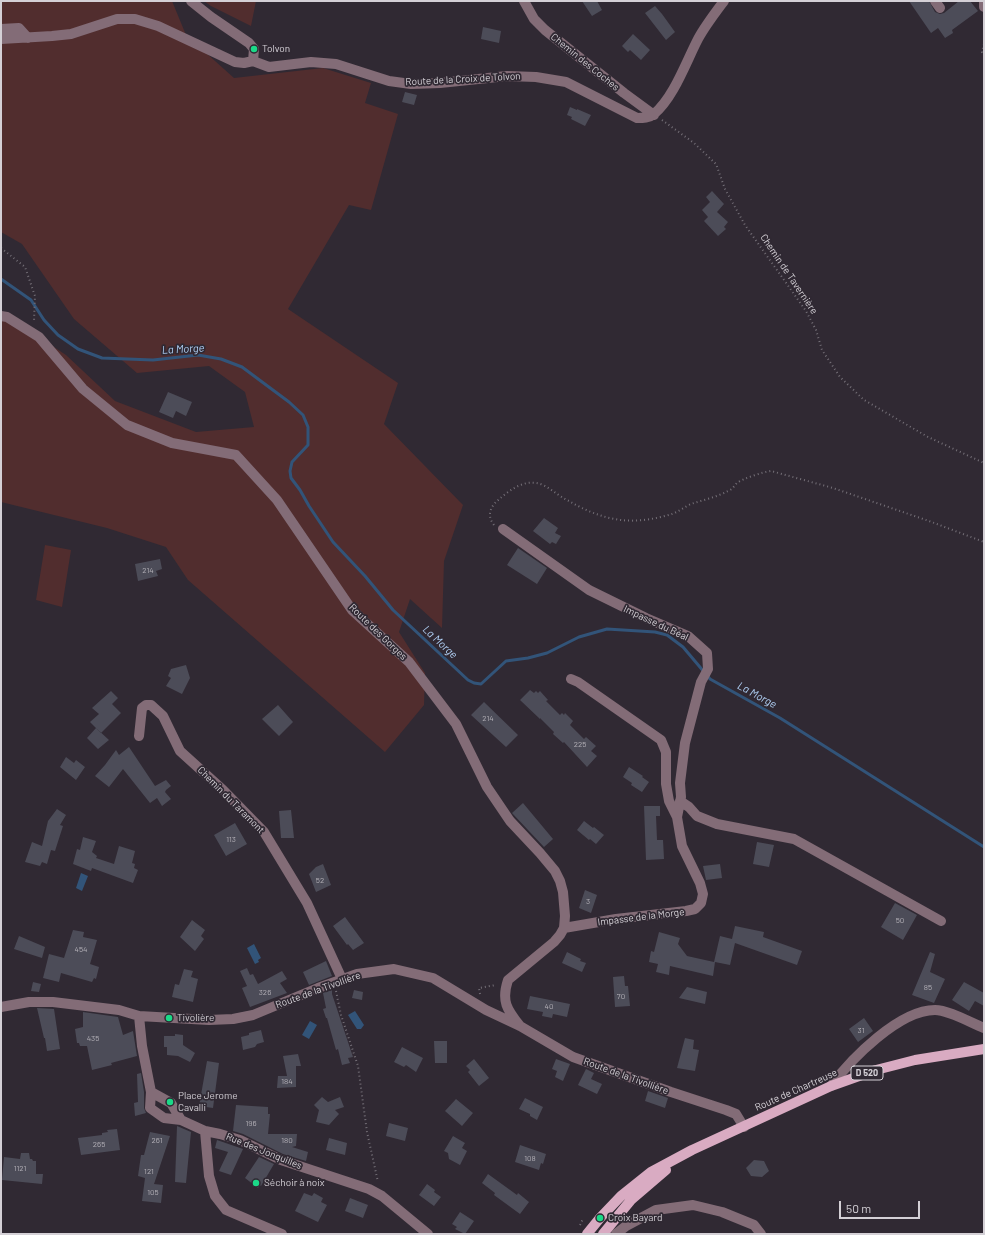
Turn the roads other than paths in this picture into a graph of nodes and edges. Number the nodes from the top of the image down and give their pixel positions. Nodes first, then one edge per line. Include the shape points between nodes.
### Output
1 (191, 1) edge
2 (524, 1) edge
3 (724, 1) edge
4 (984, 1) edge
5 (984, 7) edge
6 (1, 29) edge
7 (28, 38) junction
8 (1, 39) edge
9 (253, 61) junction
10 (654, 115) junction
11 (1, 316) edge
12 (503, 529) road end
13 (571, 679) dead end
14 (140, 736) dead end
15 (680, 801) junction
16 (677, 817) junction
17 (941, 921) dead end
18 (564, 928) junction
19 (338, 981) junction
20 (1, 1007) edge
21 (139, 1016) junction
22 (520, 1026) junction
23 (984, 1028) edge
24 (984, 1049) edge
25 (831, 1086) junction
26 (151, 1092) junction
27 (181, 1120) junction
28 (744, 1127) junction
29 (205, 1131) junction
30 (692, 1150) junction
31 (282, 1234) edge
32 (428, 1234) edge
33 (587, 1234) edge
34 (603, 1234) edge
35 (616, 1234) edge
36 (761, 1234) edge

1 - 9 street via 249,43 254,49
2 - 10 street, Chemin des Coches via 534,19 545,30
3 - 10 street via 698,39 682,75
4 - 5 street
6 - 7 street via 18,28
7 - 8 street, Route de la Croix de Tolvon
7 - 9 street, Route de la Croix de Tolvon via 71,34 116,19 135,19 158,26 236,62
9 - 10 street, Route de la Croix de Tolvon via 269,67 311,62 336,64 389,81 411,84 507,76 536,77 566,82 637,118
11 - 18 street, Route des Gorges via 40,337 83,389 127,425 172,443 236,455 277,500 352,610 409,662 456,724 486,787 510,821 555,871 560,881 564,904
12 - 15 street, Impasse du Béal via 588,590 688,636 707,653 708,669 701,682 685,743
13 - 16 street, Impasse de la Morge via 661,740 666,752 669,801
14 - 19 street, Chemin du Taramont via 142,708 146,704 151,705 163,716 180,752 223,790 264,832 307,902
15 - 16 street, Impasse du Béal
15 - 17 street via 697,816 717,824 794,839
16 - 18 street, Impasse de la Morge via 682,846 703,894 701,903 695,909
18 - 22 street via 554,942 508,980 505,988 506,1004
19 - 21 street, Route de la Tivollière via 253,1015 233,1020
19 - 22 street, Route de la Tivollière via 357,974 394,969 433,978 485,1009
20 - 21 street, Route de la Tivollière via 29,1002 53,1002 119,1010
21 - 26 street, Rue des Jonquilles
22 - 28 street, Route de la Tivollière via 573,1057 736,1114
23 - 25 street via 936,1010 911,1015 872,1042 842,1071
24 - 25 main road, Route de Chartreuse / D 520 via 916,1060 876,1070
25 - 28 main road, Route de Chartreuse / D 520
26 - 27 street via 171,1103
26 - 27 street, Rue des Jonquilles via 150,1108 164,1118
27 - 29 street, Rue des Jonquilles
28 - 30 main road, Route de Chartreuse / D 520
29 - 31 street via 209,1176 214,1196 226,1210
29 - 32 street, Rue des Jonquilles via 240,1140 281,1160 369,1189 382,1196
30 - 33 main road, Route de Chartreuse / D 520 via 651,1172 621,1196
30 - 34 main road, Route de Chartreuse / D 520 via 631,1200
35 - 36 street via 656,1210 693,1205 722,1212 754,1225

